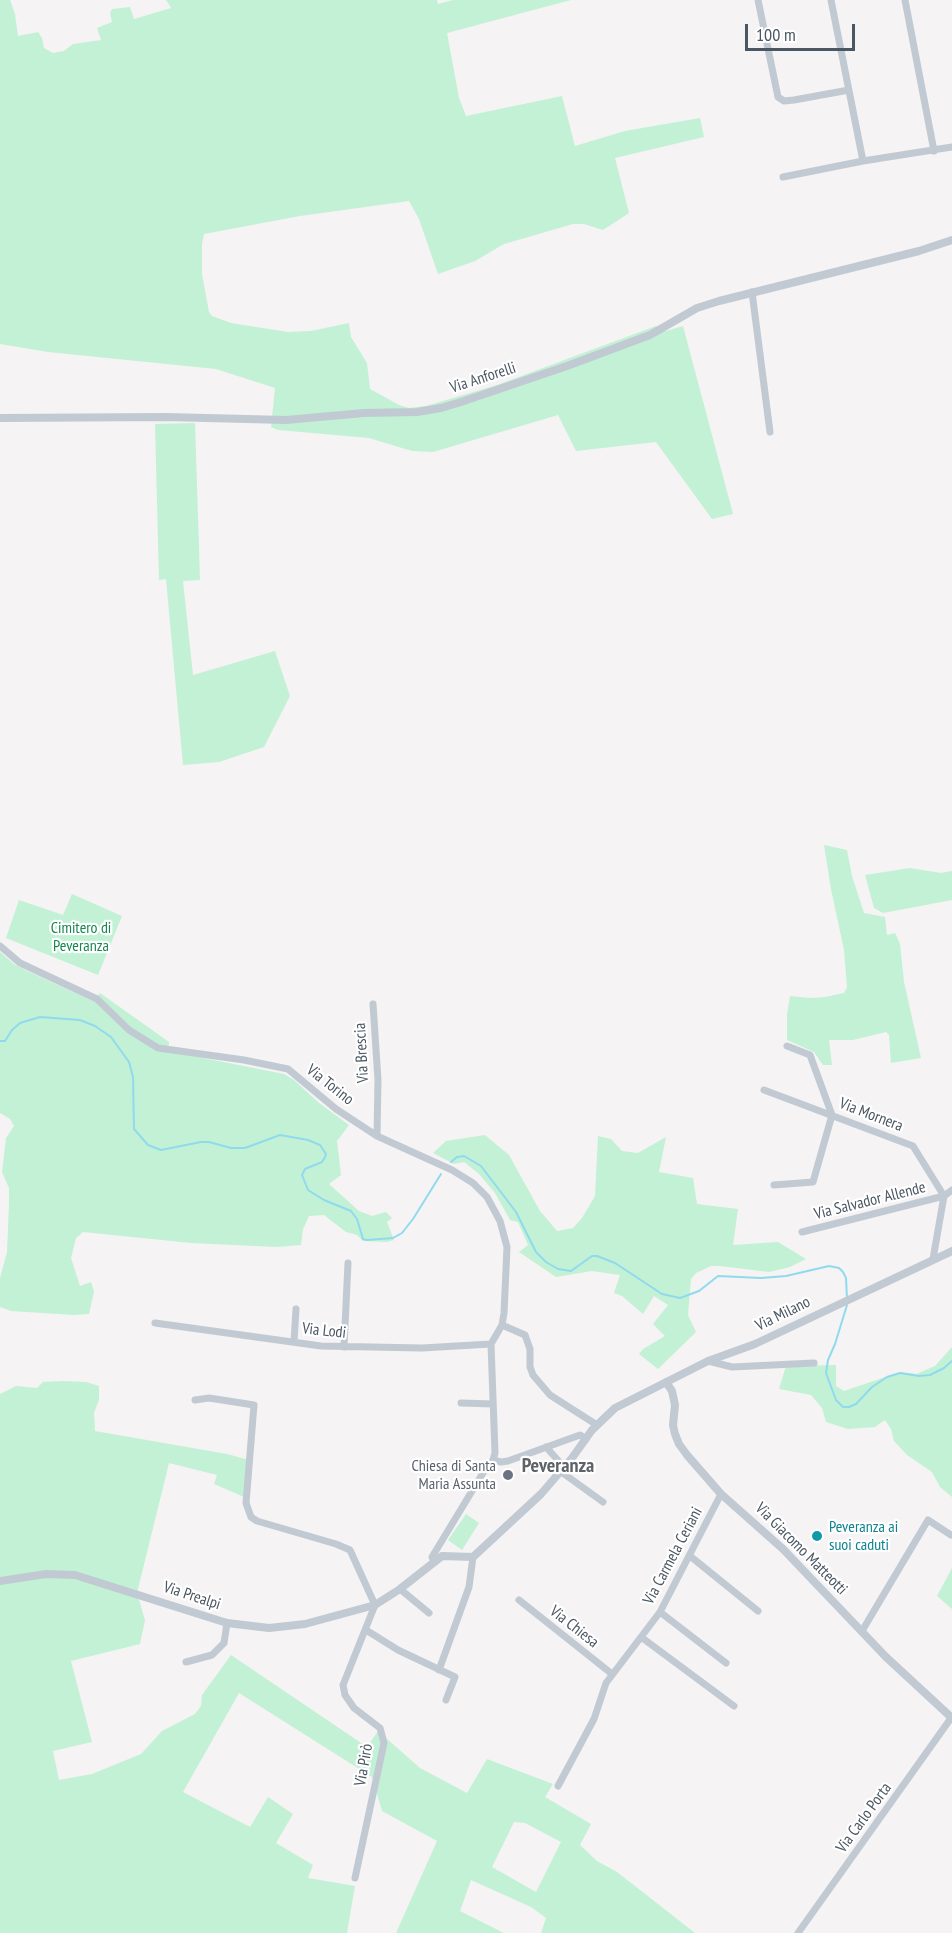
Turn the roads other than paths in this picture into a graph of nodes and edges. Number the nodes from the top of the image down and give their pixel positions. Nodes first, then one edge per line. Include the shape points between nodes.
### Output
1 (758, 0) edge
2 (831, 0) edge
3 (905, 0) edge
4 (849, 90) junction
5 (952, 147) edge
6 (934, 151) junction
7 (863, 161) junction
8 (783, 177) dead end
9 (952, 240) edge
10 (752, 292) junction
11 (0, 418) edge
12 (770, 432) dead end
13 (0, 946) edge
14 (373, 1004) dead end
15 (787, 1046) dead end
16 (764, 1090) dead end
17 (832, 1114) junction
18 (377, 1136) junction
19 (774, 1185) dead end
20 (952, 1190) edge
21 (944, 1196) junction
22 (802, 1232) dead end
23 (952, 1251) edge
24 (933, 1259) junction
25 (348, 1263) dead end
26 (296, 1309) dead end
27 (154, 1323) dead end
28 (502, 1325) junction
29 (294, 1342) junction
30 (491, 1344) junction
31 (344, 1347) junction
32 (708, 1361) junction
33 (814, 1363) dead end
34 (666, 1382) junction
35 (195, 1400) dead end
36 (461, 1403) dead end
37 (493, 1404) junction
38 (597, 1425) junction
39 (586, 1439) junction
40 (546, 1447) junction
41 (493, 1460) junction
42 (562, 1469) junction
43 (721, 1494) junction
44 (603, 1502) dead end
45 (951, 1535) edge
46 (690, 1556) junction
47 (473, 1557) junction
48 (434, 1561) junction
49 (0, 1581) edge
50 (400, 1589) junction
51 (519, 1600) dead end
52 (375, 1605) junction
53 (758, 1611) dead end
54 (660, 1612) junction
55 (429, 1613) dead end
56 (227, 1623) junction
57 (366, 1630) junction
58 (861, 1631) junction
59 (641, 1637) junction
60 (186, 1662) dead end
61 (726, 1663) dead end
62 (439, 1670) junction
63 (612, 1674) junction
64 (446, 1700) dead end
65 (734, 1706) dead end
66 (952, 1718) edge
67 (558, 1786) dead end
68 (355, 1878) dead end
69 (798, 1933) edge

1 - 4 street via 778,97 784,101
2 - 4 street
3 - 6 street
4 - 7 street
5 - 6 street
6 - 7 street
7 - 8 street
9 - 10 street, Via Anforelli
10 - 11 street, Via Anforelli via 697,308 650,335 556,369 462,402 417,412 286,420
10 - 12 street
13 - 18 street, Via Torino via 20,963 97,999 129,1030 158,1048 288,1069 336,1109
14 - 18 street, Via Brescia
15 - 17 street via 810,1055
16 - 17 street, Via Mornera
17 - 19 street via 813,1182
17 - 21 street, Via Mornera via 913,1146
18 - 28 street, Via Torino via 453,1170 487,1197 504,1231 507,1247
20 - 21 street
21 - 22 street, Via Salvador Allende
21 - 24 street
23 - 24 street, Via Milano
24 - 32 street, Via Milano via 755,1344
25 - 31 street
26 - 29 street
27 - 29 street, Via Lodi
28 - 30 street
28 - 38 street via 525,1335 533,1375 550,1395
29 - 31 street, Via Lodi
30 - 31 street, Via Lodi
30 - 37 street
32 - 33 street via 732,1367
32 - 34 street, Via Milano
34 - 38 street, Via Milano via 625,1402
34 - 43 street, Via Giacomo Matteotti via 675,1405 673,1425 679,1444
35 - 52 street via 209,1398 254,1405 246,1503 251,1517 350,1550
36 - 37 street
37 - 41 street
38 - 39 street, Via Milano
39 - 40 street via 580,1435
39 - 42 street, Via Milano
40 - 41 street via 508,1461
40 - 42 street
41 - 48 street via 432,1557
42 - 44 street
42 - 47 street, Via Milano via 541,1494
43 - 46 street, Via Carmela Ceriani
43 - 58 street, Via Giacomo Matteotti via 783,1550
45 - 58 street via 928,1520
46 - 53 street
46 - 54 street, Via Carmela Ceriani
47 - 48 street via 442,1556
47 - 62 street via 469,1587
48 - 50 street, Via Prealpi
49 - 56 street, Via Prealpi via 46,1574 75,1575
50 - 52 street, Via Prealpi
50 - 55 street
51 - 63 street, Via Chiesa
52 - 56 street, Via Prealpi via 295,1626 269,1628
52 - 57 street, Via Pirò
54 - 59 street, Via Carmela Ceriani
54 - 61 street
56 - 60 street via 225,1643 212,1654
57 - 62 street
57 - 68 street, Via Pirò via 343,1685 354,1708 380,1728 384,1743
58 - 66 street, Via Giacomo Matteotti
59 - 63 street, Via Carmela Ceriani
59 - 65 street
62 - 64 street via 455,1677
63 - 67 street, Via Carmela Ceriani via 594,1719
66 - 69 street, Via Carlo Porta

